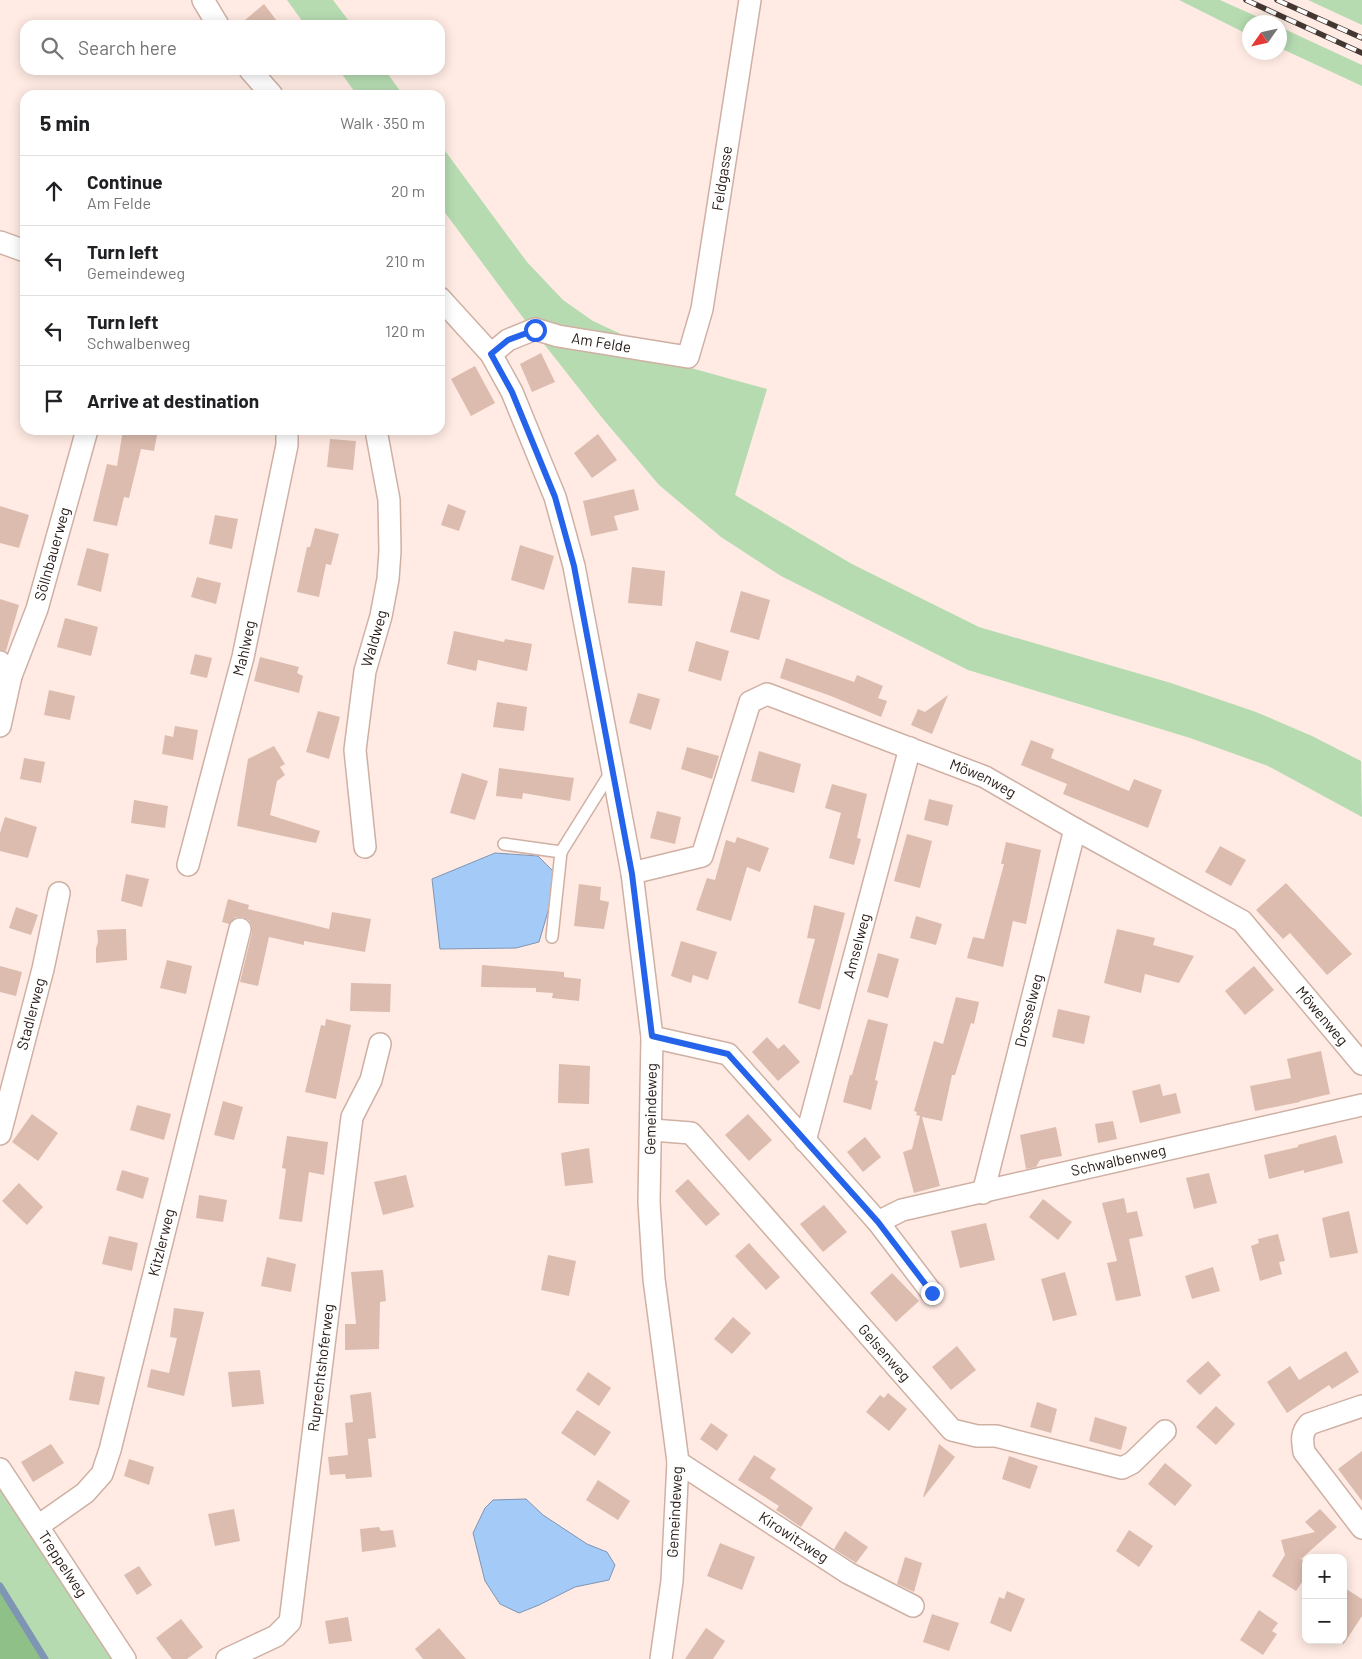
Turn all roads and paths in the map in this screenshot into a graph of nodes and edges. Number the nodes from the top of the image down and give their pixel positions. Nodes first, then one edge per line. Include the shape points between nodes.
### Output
1 (204, 0) edge
2 (750, 0) edge
3 (215, 20) edge
4 (254, 75) edge
5 (268, 90) edge
6 (0, 242) edge
7 (20, 249) edge
8 (445, 303) edge
9 (491, 354) junction
10 (688, 357) joint
11 (86, 435) edge
12 (287, 435) edge
13 (377, 435) edge
14 (6, 669) edge
15 (0, 726) edge
16 (910, 748) junction
17 (612, 771) junction
18 (1075, 829) junction
19 (504, 844) dead end
20 (365, 847) dead end
21 (561, 852) junction
22 (188, 865) dead end
23 (632, 874) junction
24 (59, 893) dead end
25 (240, 929) dead end
26 (552, 937) dead end
27 (652, 1036) junction
28 (380, 1044) dead end
29 (1362, 1064) edge
30 (1362, 1105) edge
31 (652, 1130) junction
32 (0, 1134) edge
33 (805, 1141) junction
34 (983, 1193) junction
35 (878, 1222) junction
36 (932, 1293) dead end
37 (1362, 1406) edge
38 (1165, 1431) dead end
39 (678, 1462) junction
40 (0, 1470) edge
41 (38, 1526) junction
42 (1362, 1528) edge
43 (913, 1606) dead end
44 (125, 1659) edge
45 (227, 1659) edge
46 (662, 1659) edge

1 - 3 street
2 - 10 street, Feldgasse via 702,309
4 - 5 street
6 - 7 street
8 - 9 street, Gemeindeweg
9 - 10 street, Am Felde via 508,340 535,330
9 - 17 street, Gemeindeweg via 512,392 555,497 574,566
11 - 14 street, Söllnbauerweg via 37,609
12 - 22 street, Mahlweg via 243,657
13 - 20 street, Waldweg via 389,500 390,551 381,616 365,671 355,750
14 - 15 street, Söllnbauerweg
16 - 18 street, Möwenweg via 985,777
16 - 23 street, Möwenweg via 767,694 750,702 702,856
16 - 33 street, Amselweg
17 - 21 lane
17 - 23 street, Gemeindeweg
18 - 29 street, Möwenweg via 1242,921
18 - 34 street, Drosselweg
19 - 21 lane
21 - 26 lane
23 - 27 street, Gemeindeweg
24 - 32 street, Stadlerweg via 43,969
25 - 41 street, Kitzlerweg via 102,1474 85,1493
27 - 31 street, Gemeindeweg
27 - 33 street via 728,1054
28 - 45 street, Ruprechtshoferweg via 371,1080 352,1117 290,1622 276,1636
30 - 34 street, Schwalbenweg
31 - 38 street, Gelsenweg via 691,1133 952,1430 977,1436 996,1436 1122,1468 1132,1463
31 - 39 street, Gemeindeweg via 649,1202 654,1279
33 - 35 street
34 - 35 street, Schwalbenweg via 902,1210
35 - 36 street
37 - 42 street via 1309,1424 1302,1439 1304,1452
39 - 43 street, Kirowitzweg via 848,1573
39 - 46 street, Gemeindeweg via 672,1581
40 - 41 street, Treppelweg
41 - 44 street, Treppelweg

